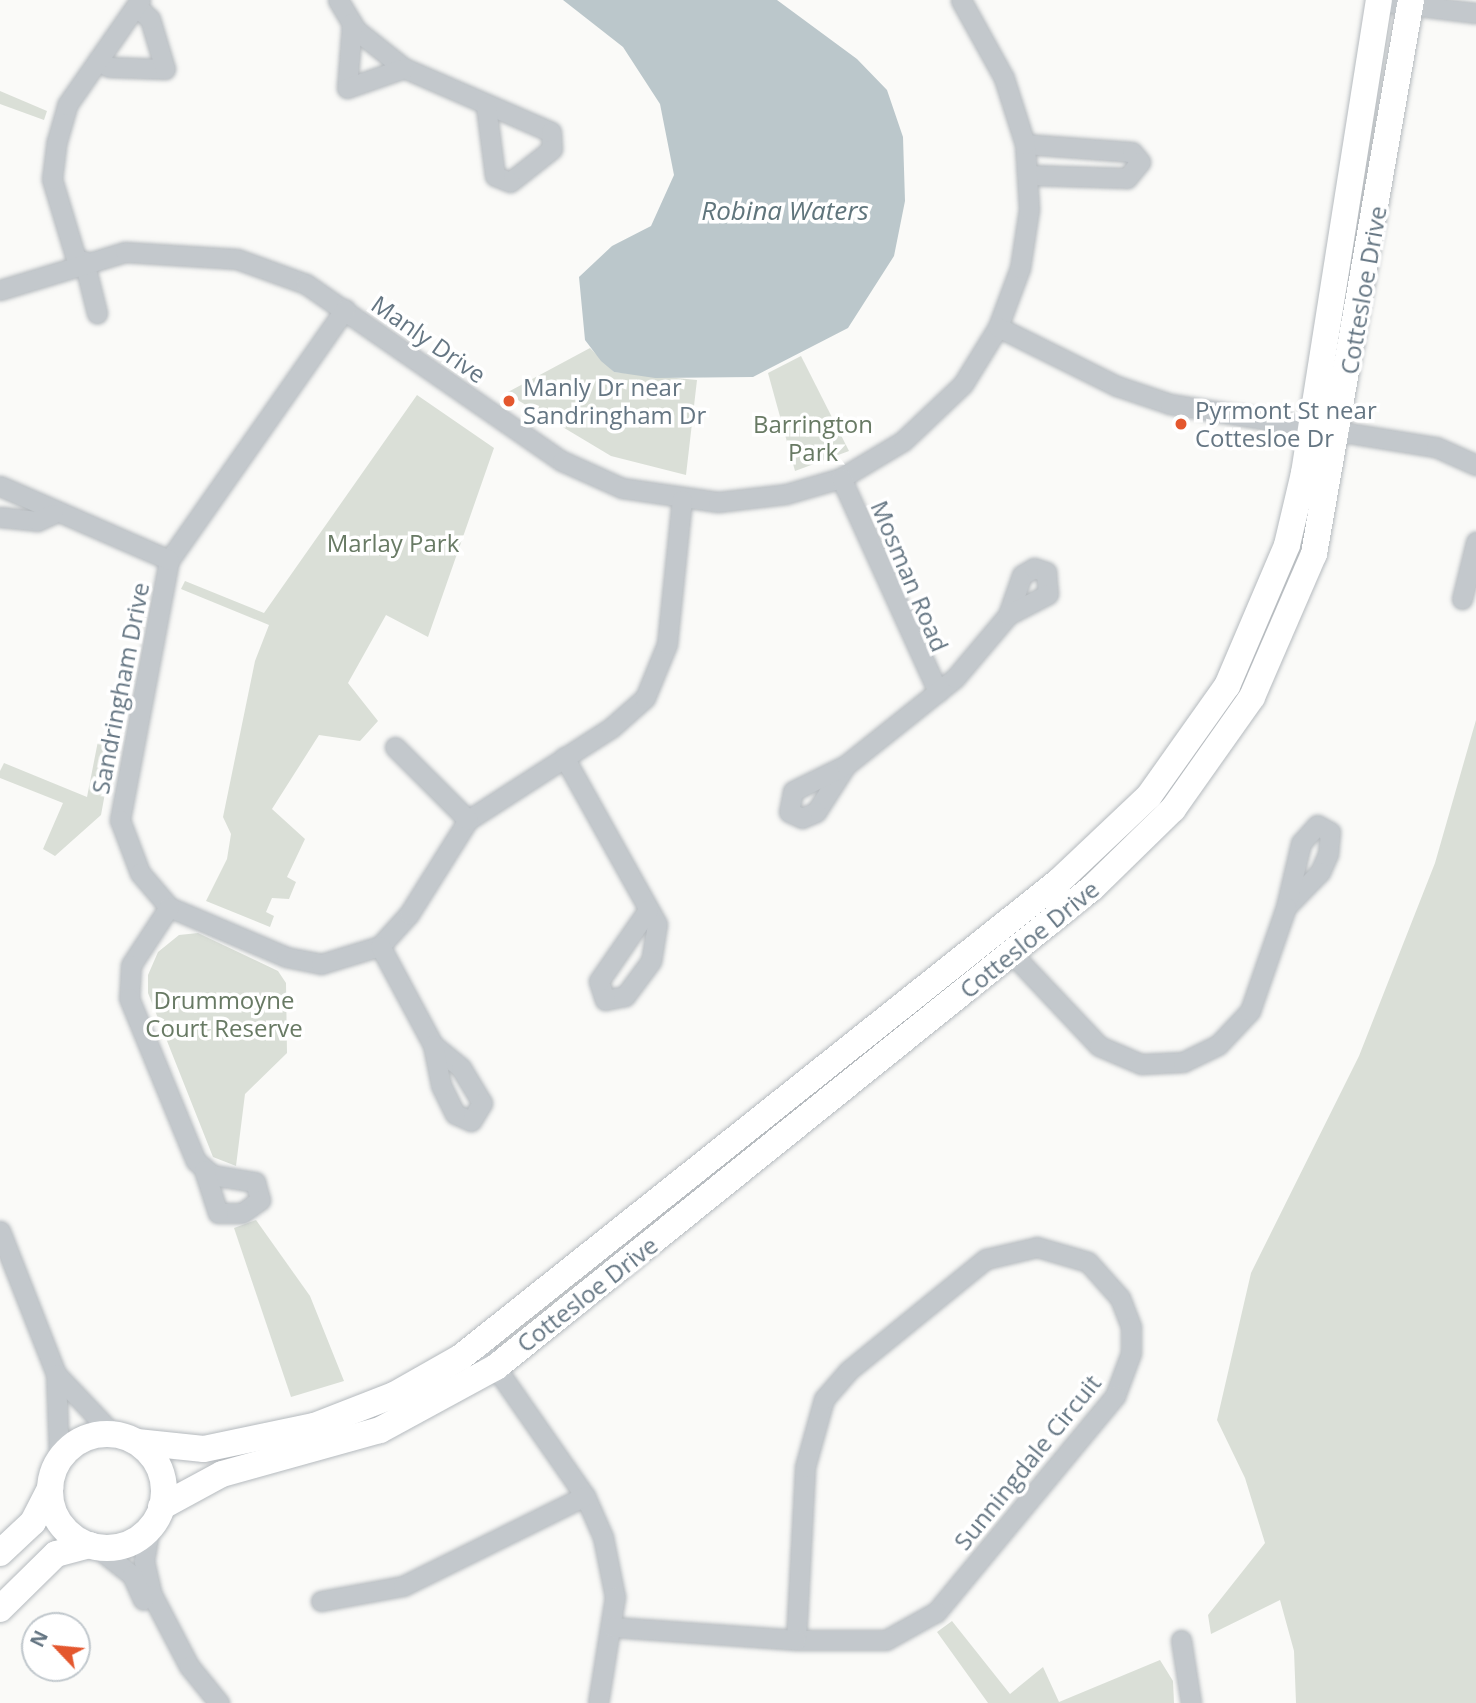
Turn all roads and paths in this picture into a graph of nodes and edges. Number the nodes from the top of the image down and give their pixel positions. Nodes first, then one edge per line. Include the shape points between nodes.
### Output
1 (338, 0) edge
2 (961, 0) edge
3 (1379, 1) edge
4 (138, 3) edge
5 (1411, 3) edge
6 (1476, 13) edge
7 (352, 23) junction
8 (98, 60) junction
9 (404, 68) junction
10 (486, 107) dead end
11 (1025, 144) junction
12 (1029, 175) junction
13 (80, 262) junction
14 (0, 290) edge
15 (345, 309) junction
16 (97, 313) dead end
17 (998, 327) junction
18 (1312, 426) junction
19 (1339, 430) junction
20 (1476, 465) edge
21 (841, 478) junction
22 (0, 486) edge
23 (682, 500) junction
24 (53, 514) junction
25 (0, 517) edge
26 (1476, 542) edge
27 (169, 560) junction
28 (1462, 599) dead end
29 (1007, 615) dead end
30 (938, 692) junction
31 (395, 747) dead end
32 (564, 757) junction
33 (846, 765) dead end
34 (468, 820) junction
35 (169, 907) junction
36 (1286, 907) dead end
37 (648, 910) dead end
38 (994, 933) junction
39 (380, 946) junction
40 (1011, 955) junction
41 (433, 1045) dead end
42 (204, 1170) dead end
43 (0, 1231) edge
44 (480, 1345) junction
45 (496, 1367) junction
46 (56, 1374) junction
47 (125, 1438) junction
48 (59, 1461) junction
49 (50, 1488) junction
50 (584, 1496) junction
51 (156, 1517) junction
52 (93, 1546) junction
53 (0, 1553) edge
54 (321, 1601) dead end
55 (0, 1609) edge
56 (612, 1627) junction
57 (796, 1640) junction
58 (1181, 1640) dead end
59 (189, 1666) junction
60 (219, 1703) edge
61 (598, 1703) edge
62 (1191, 1703) edge

1 - 7 street
2 - 11 street, Manly Drive via 1004,78
3 - 5 street
3 - 18 main road, Cottesloe Drive
4 - 8 street
4 - 8 street via 150,19 165,69 109,67
5 - 6 street
5 - 19 main road, Cottesloe Drive
7 - 9 street
7 - 9 street via 347,88
8 - 13 street via 66,105 54,166
9 - 10 street
11 - 12 street, Manly Drive
11 - 12 street via 1132,152 1140,162 1127,178
12 - 17 street, Manly Drive via 1025,246
13 - 14 street, Manly Drive
13 - 15 street, Manly Drive via 168,250 237,259 306,284
13 - 16 street
15 - 23 street, Manly Drive via 562,461 622,488
15 - 27 street, Sandringham Drive
17 - 18 street via 1142,396
17 - 21 street, Manly Drive via 940,409 903,441
18 - 19 street
18 - 38 main road, Cottesloe Drive via 1275,583 1204,724 1116,830
19 - 20 street via 1458,451
19 - 40 main road, Cottesloe Drive via 1306,577 1238,721 1153,831
21 - 23 street, Manly Drive via 751,500
21 - 30 street, Mosman Road
22 - 24 street
23 - 32 street via 660,673 645,698 611,728
24 - 25 street via 37,520
24 - 27 street
26 - 28 street
27 - 35 street, Sandringham Drive via 120,820 140,873
29 - 30 street
30 - 33 street
31 - 34 street
32 - 34 street
32 - 37 street
34 - 39 street
35 - 39 street, Sandringham Drive via 286,957 321,964
35 - 42 street via 136,953 127,986 183,1133
36 - 40 street via 1250,1011 1218,1045 1182,1062 1141,1064 1099,1046
38 - 40 street
38 - 44 main road, Cottesloe Drive
39 - 41 street
40 - 45 main road, Cottesloe Drive
43 - 46 street
44 - 45 street
44 - 47 main road, Cottesloe Drive via 394,1395 314,1426 204,1449
45 - 50 street
45 - 51 main road, Cottesloe Drive via 380,1430 222,1474
46 - 47 street
46 - 48 street
47 - 48 main road via 80,1440
47 - 51 main road via 160,1471
48 - 49 main road
49 - 52 main road via 61,1525
49 - 53 main road via 33,1522
50 - 54 street via 403,1586
50 - 56 street via 614,1577
51 - 52 main road via 129,1543
51 - 59 street via 146,1578
52 - 55 main road via 56,1554
52 - 59 street via 132,1575 161,1640
56 - 57 street, Sunningdale Circuit
56 - 61 street
57 - 57 street, Sunningdale Circuit via 808,1449 831,1389 986,1259 1037,1247 1088,1262 1115,1289 1131,1326 1126,1376 1104,1411 926,1619 886,1640
58 - 62 street
59 - 60 street

